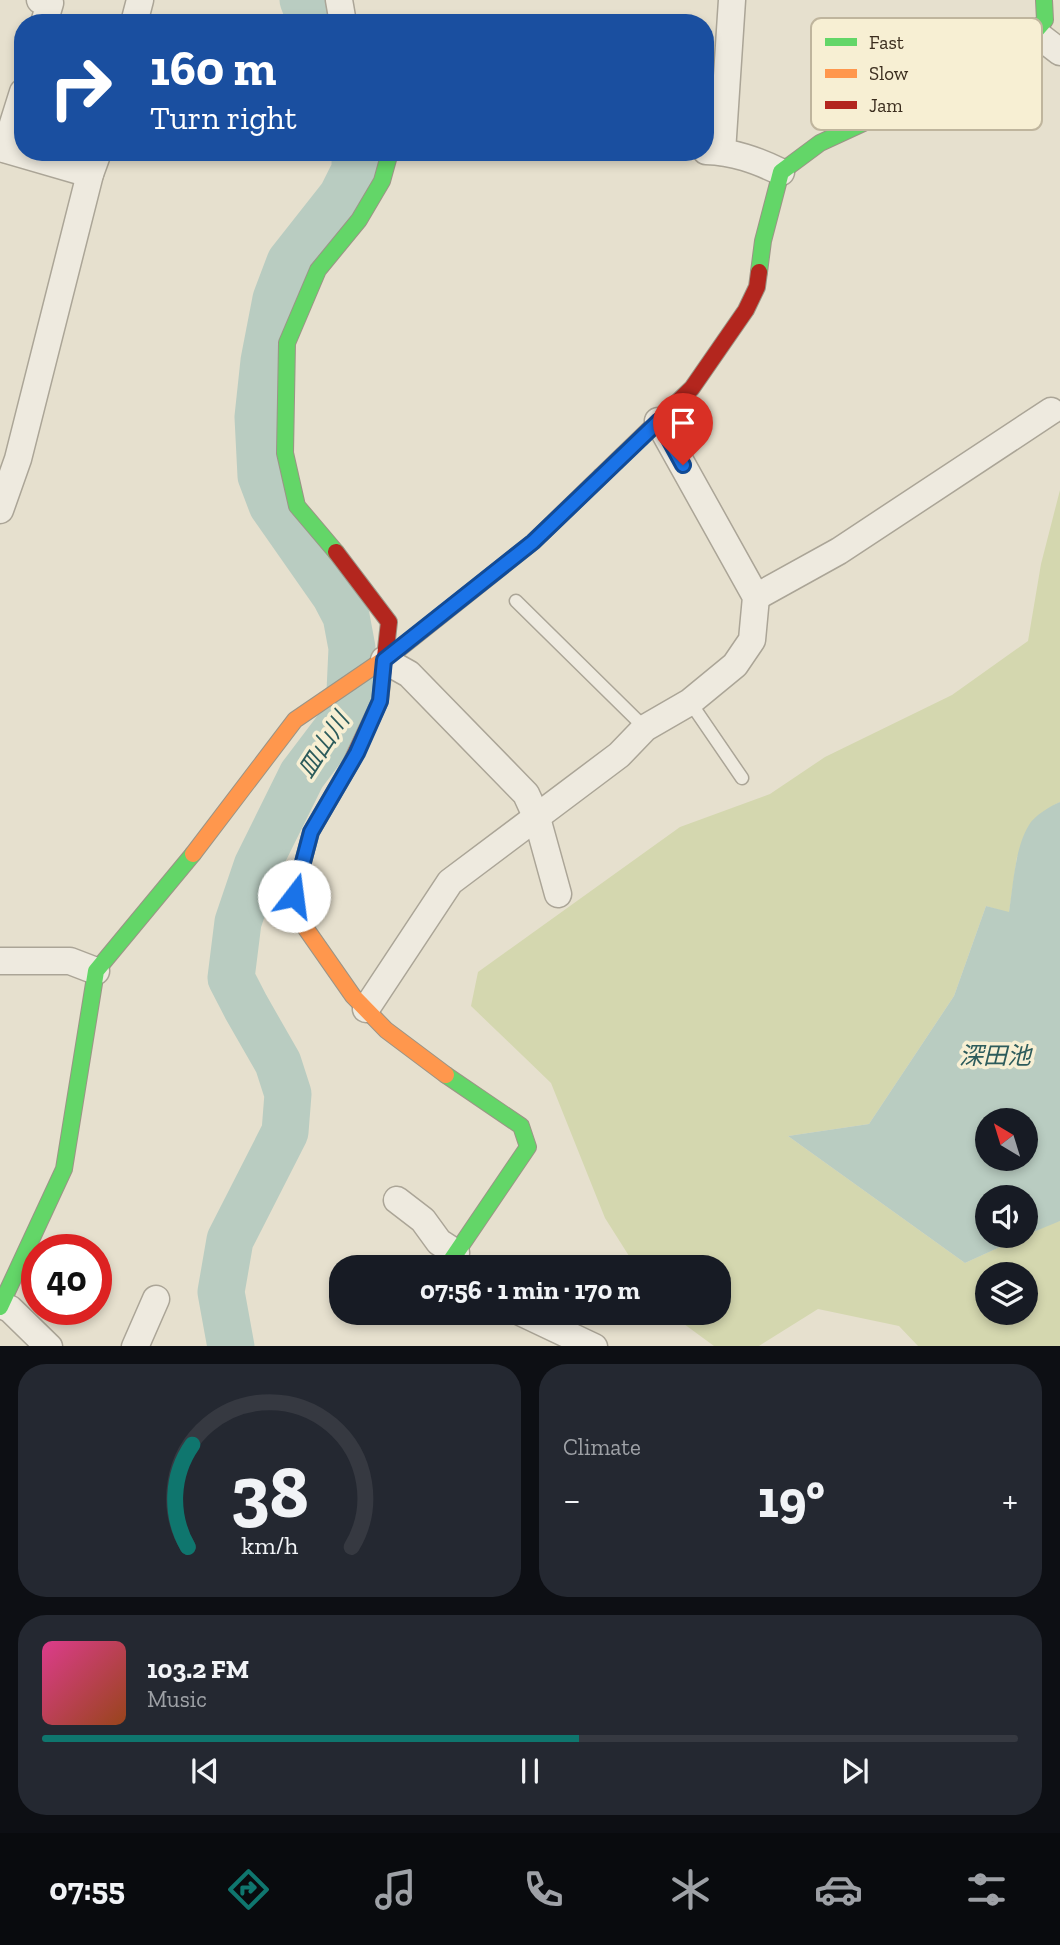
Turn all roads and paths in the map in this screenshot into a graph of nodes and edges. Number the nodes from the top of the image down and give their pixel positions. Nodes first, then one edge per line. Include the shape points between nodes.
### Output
1 (40, 0) edge
2 (732, 0) edge
3 (1044, 0) edge
4 (47, 14) edge
5 (1042, 23) edge
6 (1042, 38) edge
7 (1060, 52) edge
8 (14, 118) edge
9 (848, 130) edge
10 (3, 149) edge
11 (714, 151) edge
12 (388, 161) edge
13 (94, 163) edge
14 (781, 172) junction
15 (1051, 411) dead end
16 (659, 421) junction
17 (0, 510) edge
18 (756, 597) junction
19 (516, 601) dead end
20 (384, 660) junction
21 (690, 702) junction
22 (645, 728) junction
23 (742, 778) dead end
24 (537, 818) junction
25 (558, 894) dead end
26 (0, 961) edge
27 (96, 971) junction
28 (366, 1009) junction
29 (397, 1200) dead end
30 (451, 1255) edge
31 (458, 1255) edge
32 (156, 1298) dead end
33 (0, 1305) edge
34 (548, 1325) edge
35 (49, 1346) edge
36 (135, 1346) edge
37 (594, 1346) edge

1 - 4 street via 50,3
2 - 11 street
3 - 5 street
6 - 7 street
8 - 10 street
9 - 14 street via 820,143
11 - 14 street via 753,158
12 - 20 street via 382,181 359,220 318,270 287,343 285,453 297,506 389,622
13 - 17 street via 18,459
14 - 16 street via 763,241 757,287 746,310 692,388
15 - 18 street via 839,551
16 - 18 street
16 - 20 street via 533,542
18 - 21 street via 752,640 734,665
19 - 22 lane
20 - 24 street via 409,674 526,794
20 - 27 street via 295,720 206,838
20 - 28 street via 380,701 357,753 311,832 294,896 302,923
21 - 22 street
21 - 23 lane
22 - 24 street via 619,755
24 - 25 street
24 - 28 street via 450,882
26 - 27 street via 70,961
27 - 33 street via 64,1169
28 - 31 street via 386,1030 464,1089 521,1126 528,1147
29 - 30 street via 423,1220
32 - 36 street
33 - 35 street
34 - 37 street

